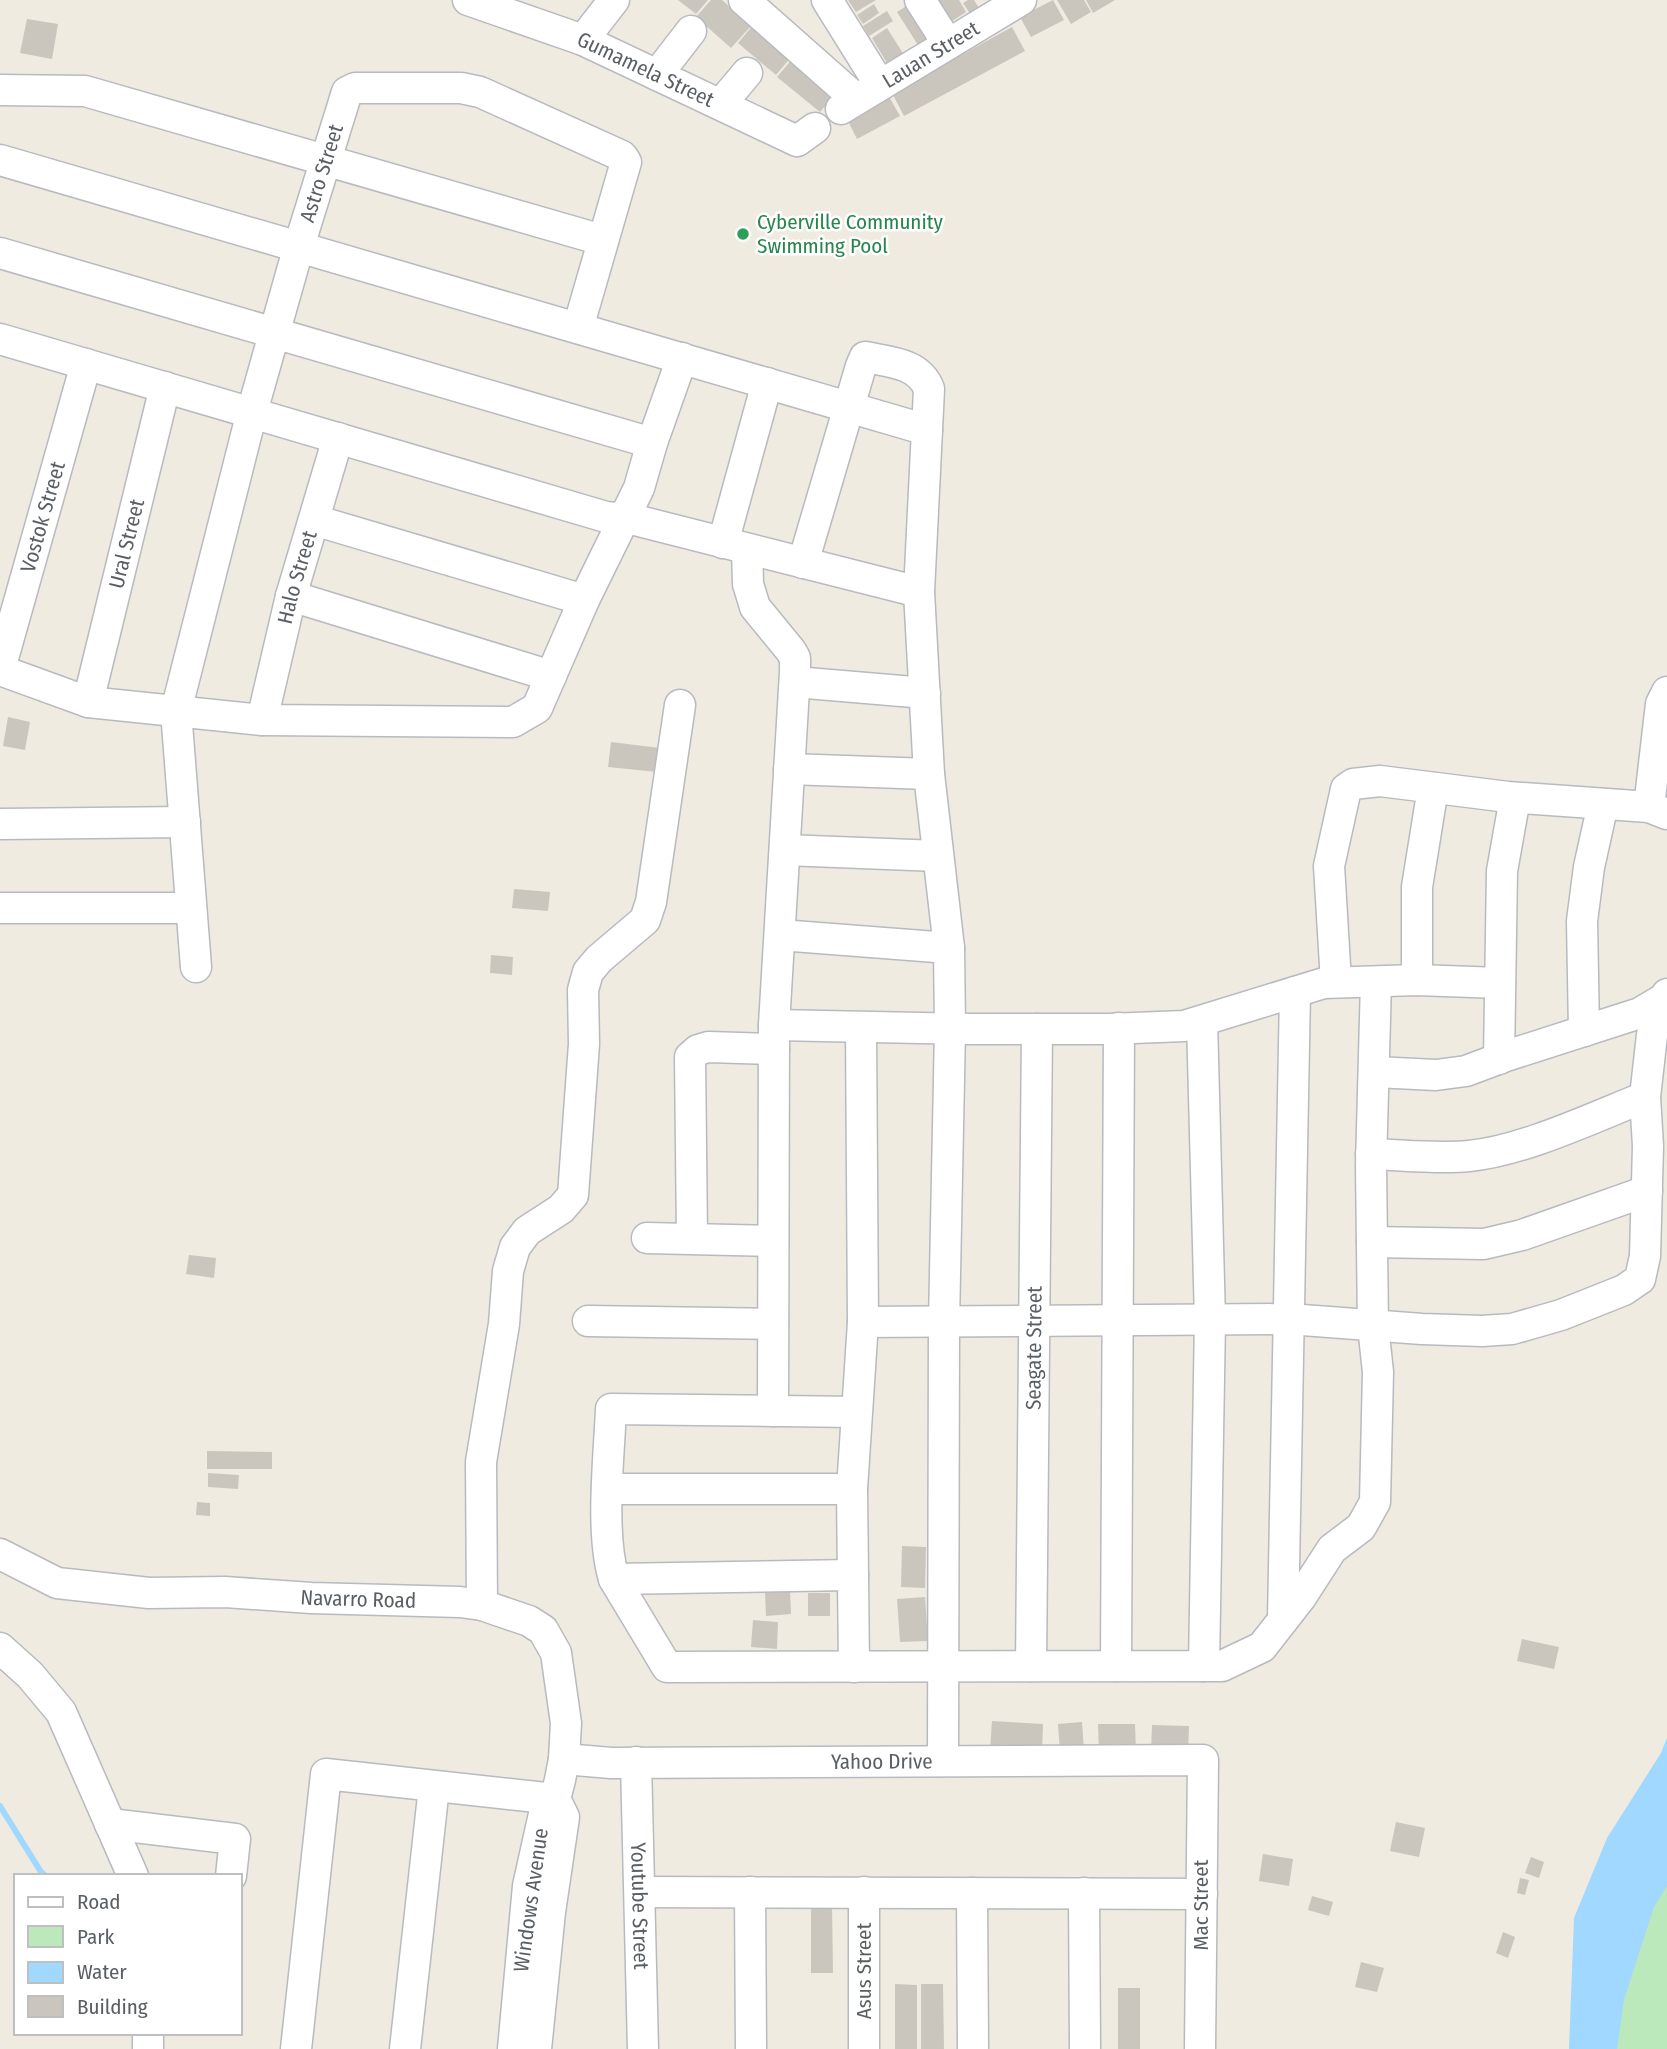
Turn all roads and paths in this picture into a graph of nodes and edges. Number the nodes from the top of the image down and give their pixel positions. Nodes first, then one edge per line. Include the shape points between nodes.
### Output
1 (468, 0) edge
2 (614, 0) edge
3 (744, 0) edge
4 (827, 0) edge
5 (920, 0) edge
6 (1008, 3) edge
7 (514, 7) edge
8 (691, 31) dead end
9 (583, 40) junction
10 (948, 44) junction
11 (747, 73) dead end
12 (657, 75) junction
13 (0, 90) edge
14 (858, 97) junction
15 (721, 104) junction
16 (815, 128) dead end
17 (327, 159) junction
18 (0, 160) edge
19 (603, 240) junction
20 (299, 246) junction
21 (0, 253) edge
22 (578, 328) junction
23 (274, 332) junction
24 (1, 346) edge
25 (682, 358) junction
26 (86, 364) junction
27 (767, 383) junction
28 (165, 387) junction
29 (849, 407) junction
30 (252, 412) junction
31 (927, 429) junction
32 (338, 438) junction
33 (652, 443) junction
34 (314, 520) junction
35 (622, 520) junction
36 (735, 546) junction
37 (803, 563) junction
38 (919, 592) junction
39 (291, 596) junction
40 (584, 600) junction
41 (0, 670) edge
42 (551, 676) junction
43 (795, 682) junction
44 (1667, 692) edge
45 (925, 693) junction
46 (88, 702) junction
47 (680, 705) dead end
48 (176, 711) junction
49 (262, 720) junction
50 (789, 769) junction
51 (929, 774) junction
52 (1433, 788) junction
53 (1515, 798) junction
54 (1603, 804) junction
55 (1658, 810) edge
56 (185, 822) junction
57 (0, 824) edge
58 (785, 850) junction
59 (939, 856) junction
60 (0, 908) edge
61 (191, 908) junction
62 (780, 935) junction
63 (949, 948) junction
64 (196, 967) dead end
65 (1417, 981) junction
66 (1336, 982) junction
67 (1376, 982) junction
68 (1500, 984) junction
69 (1295, 992) junction
70 (1667, 996) edge
71 (1202, 1021) junction
72 (861, 1028) junction
73 (1119, 1028) junction
74 (950, 1029) junction
75 (1037, 1029) junction
76 (1584, 1031) junction
77 (774, 1037) junction
78 (1499, 1059) junction
79 (1375, 1072) junction
80 (1645, 1097) junction
81 (1371, 1154) junction
82 (1647, 1191) junction
83 (647, 1238) dead end
84 (692, 1238) junction
85 (773, 1241) junction
86 (1372, 1242) junction
87 (1289, 1319) junction
88 (1210, 1320) junction
89 (588, 1321) dead end
90 (1118, 1321) junction
91 (863, 1322) junction
92 (944, 1322) junction
93 (1034, 1322) junction
94 (773, 1324) junction
95 (1373, 1326) junction
96 (773, 1411) junction
97 (856, 1412) junction
98 (607, 1489) junction
99 (852, 1489) junction
100 (0, 1554) edge
101 (853, 1575) junction
102 (614, 1578) junction
103 (482, 1605) junction
104 (1283, 1620) junction
105 (0, 1648) edge
106 (1204, 1665) junction
107 (1031, 1666) junction
108 (1116, 1666) junction
109 (854, 1667) junction
110 (942, 1667) junction
111 (564, 1759) junction
112 (1203, 1760) joint
113 (943, 1761) junction
114 (636, 1762) junction
115 (434, 1787) junction
116 (555, 1799) junction
117 (110, 1824) junction
118 (132, 1874) edge
119 (231, 1874) edge
120 (640, 1892) junction
121 (750, 1892) junction
122 (864, 1892) junction
123 (972, 1893) junction
124 (1084, 1893) junction
125 (1202, 1894) junction
126 (296, 2049) edge
127 (405, 2049) edge
128 (513, 2049) edge
129 (536, 2049) edge
130 (643, 2049) edge
131 (751, 2049) edge
132 (864, 2049) edge
133 (973, 2049) edge
134 (1085, 2049) edge
135 (1200, 2049) edge

1 - 7 street, Gumamela Street
2 - 9 street
3 - 14 street
4 - 14 street
5 - 10 street
6 - 10 street, Lauan Street
7 - 9 street, Gumamela Street
8 - 12 street
9 - 12 street, Gumamela Street
10 - 14 street, Lauan Street
11 - 15 street
12 - 15 street, Gumamela Street
13 - 17 street via 85,91
15 - 16 street, Gumamela Street via 797,141
17 - 19 street
17 - 19 street, Astro Street via 343,102 355,88 480,92 622,156 625,162
17 - 20 street, Astro Street
18 - 20 street
19 - 22 street, Astro Street
20 - 22 street
20 - 23 street, Astro Street
21 - 23 street
22 - 25 street
23 - 30 street, Astro Street
23 - 33 street
24 - 26 street
25 - 27 street
25 - 33 street
26 - 28 street
26 - 41 street, Vostok Street
27 - 29 street
27 - 36 street
28 - 30 street
28 - 46 street, Ural Street
29 - 31 street
29 - 31 street via 865,357 913,368 929,389
29 - 37 street
30 - 32 street
30 - 48 street, Astro Street
31 - 38 street
32 - 34 street, Halo Street
32 - 35 street
33 - 35 street via 639,488
34 - 39 street, Halo Street
34 - 40 street
35 - 36 street
35 - 40 street
36 - 37 street
36 - 43 street via 755,607 794,658
37 - 38 street
38 - 45 street
39 - 42 street
39 - 49 street, Halo Street
40 - 42 street
41 - 46 street
42 - 49 street via 537,708 513,722
43 - 45 street
43 - 50 street
44 - 55 street via 1661,704
45 - 51 street
46 - 48 street
47 - 103 street via 645,920 599,959 588,972 583,990 584,1044 573,1195 561,1209 527,1231 514,1247 508,1271 481,1462
48 - 49 street
48 - 56 street, Astro Street
50 - 51 street
50 - 58 street
51 - 59 street
52 - 53 street
52 - 65 street via 1417,887
52 - 66 street via 1380,781 1346,789 1329,866
53 - 54 street
53 - 68 street via 1502,871
54 - 55 street
54 - 76 street via 1582,921
56 - 57 street
56 - 61 street, Astro Street
58 - 59 street
58 - 62 street
59 - 63 street
60 - 61 street
61 - 64 street, Astro Street
62 - 63 street
62 - 77 street
63 - 74 street
65 - 67 street
65 - 68 street
66 - 67 street
66 - 69 street
67 - 79 street
68 - 78 street
69 - 71 street
69 - 87 street
70 - 76 street via 1640,1013
70 - 80 street via 1651,1035
71 - 73 street
71 - 88 street
72 - 74 street
72 - 77 street
72 - 91 street
73 - 75 street
73 - 90 street
74 - 75 street
74 - 92 street
75 - 93 street, Seagate Street
76 - 78 street
77 - 84 street via 708,1047 690,1057
77 - 85 street
78 - 79 street via 1466,1071 1436,1075
79 - 81 street
80 - 81 street via 1569,1127 1471,1156
80 - 82 street
81 - 86 street
82 - 86 street via 1483,1244
82 - 95 street via 1640,1279 1624,1290 1512,1329
83 - 84 street
84 - 85 street
85 - 94 street
86 - 95 street
87 - 88 street
87 - 95 street
87 - 104 street
88 - 90 street
88 - 106 street
89 - 94 street
90 - 93 street
90 - 108 street
91 - 92 street
91 - 97 street
92 - 93 street
92 - 110 street
93 - 107 street, Seagate Street
94 - 96 street
95 - 104 street via 1378,1372 1375,1502 1361,1527 1332,1549
96 - 97 street
96 - 98 street via 611,1409
97 - 99 street
98 - 99 street
98 - 102 street via 609,1563
99 - 101 street
100 - 103 street, Navarro Road via 70,1585 149,1593 225,1592
101 - 102 street
101 - 109 street
102 - 109 street via 667,1668
103 - 111 street, Navarro Road via 543,1630 556,1653 566,1723
104 - 106 street via 1262,1647 1222,1666
105 - 117 street via 61,1712
106 - 108 street
107 - 108 street
107 - 110 street
109 - 110 street
110 - 113 street
111 - 114 street, Yahoo Drive
111 - 116 street, Navarro Road
112 - 113 street, Yahoo Drive
112 - 125 street, Mac Street
113 - 114 street, Yahoo Drive
114 - 120 street, Youtube Street
115 - 116 street
115 - 126 street via 326,1774
115 - 127 street
116 - 128 street, Windows Avenue via 544,1814 528,1886
116 - 129 street, Windows Avenue via 564,1817
117 - 118 street
117 - 119 street via 235,1839
120 - 121 street
120 - 130 street, Youtube Street
121 - 122 street
121 - 131 street
122 - 123 street
122 - 132 street, Asus Street
123 - 124 street
123 - 133 street
124 - 125 street
124 - 134 street
125 - 135 street, Mac Street

